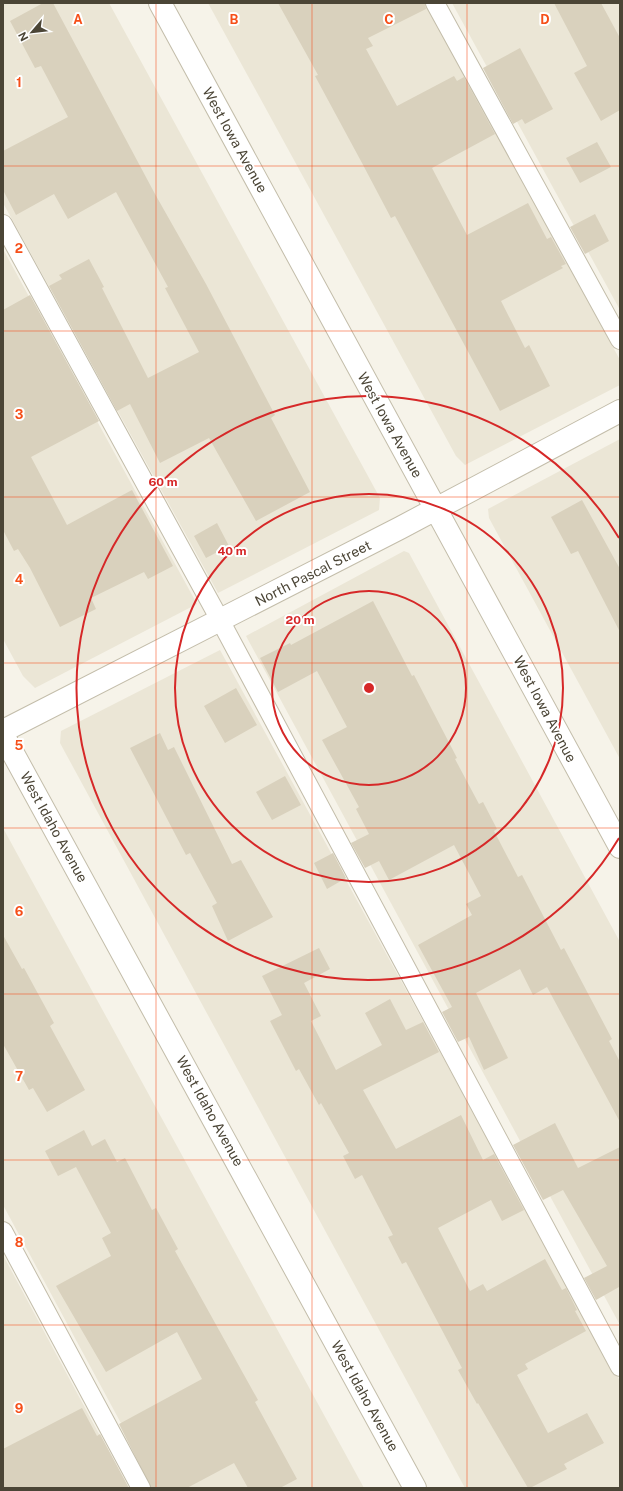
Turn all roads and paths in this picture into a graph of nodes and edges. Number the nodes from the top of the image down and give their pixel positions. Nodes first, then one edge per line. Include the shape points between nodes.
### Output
1 (160, 3) edge
2 (435, 3) edge
3 (3, 224) edge
4 (620, 340) edge
5 (620, 411) edge
6 (435, 509) junction
7 (220, 620) junction
8 (3, 731) edge
9 (3, 735) edge
10 (620, 847) edge
11 (3, 1231) edge
12 (620, 1367) edge
13 (141, 1488) edge
14 (415, 1488) edge

1 - 6 street, West Iowa Avenue
2 - 4 lane
3 - 7 lane
5 - 6 street, North Pascal Street
6 - 7 street, North Pascal Street
6 - 10 street, West Iowa Avenue
7 - 8 street, North Pascal Street
7 - 12 lane
9 - 14 street, West Idaho Avenue
11 - 13 lane

